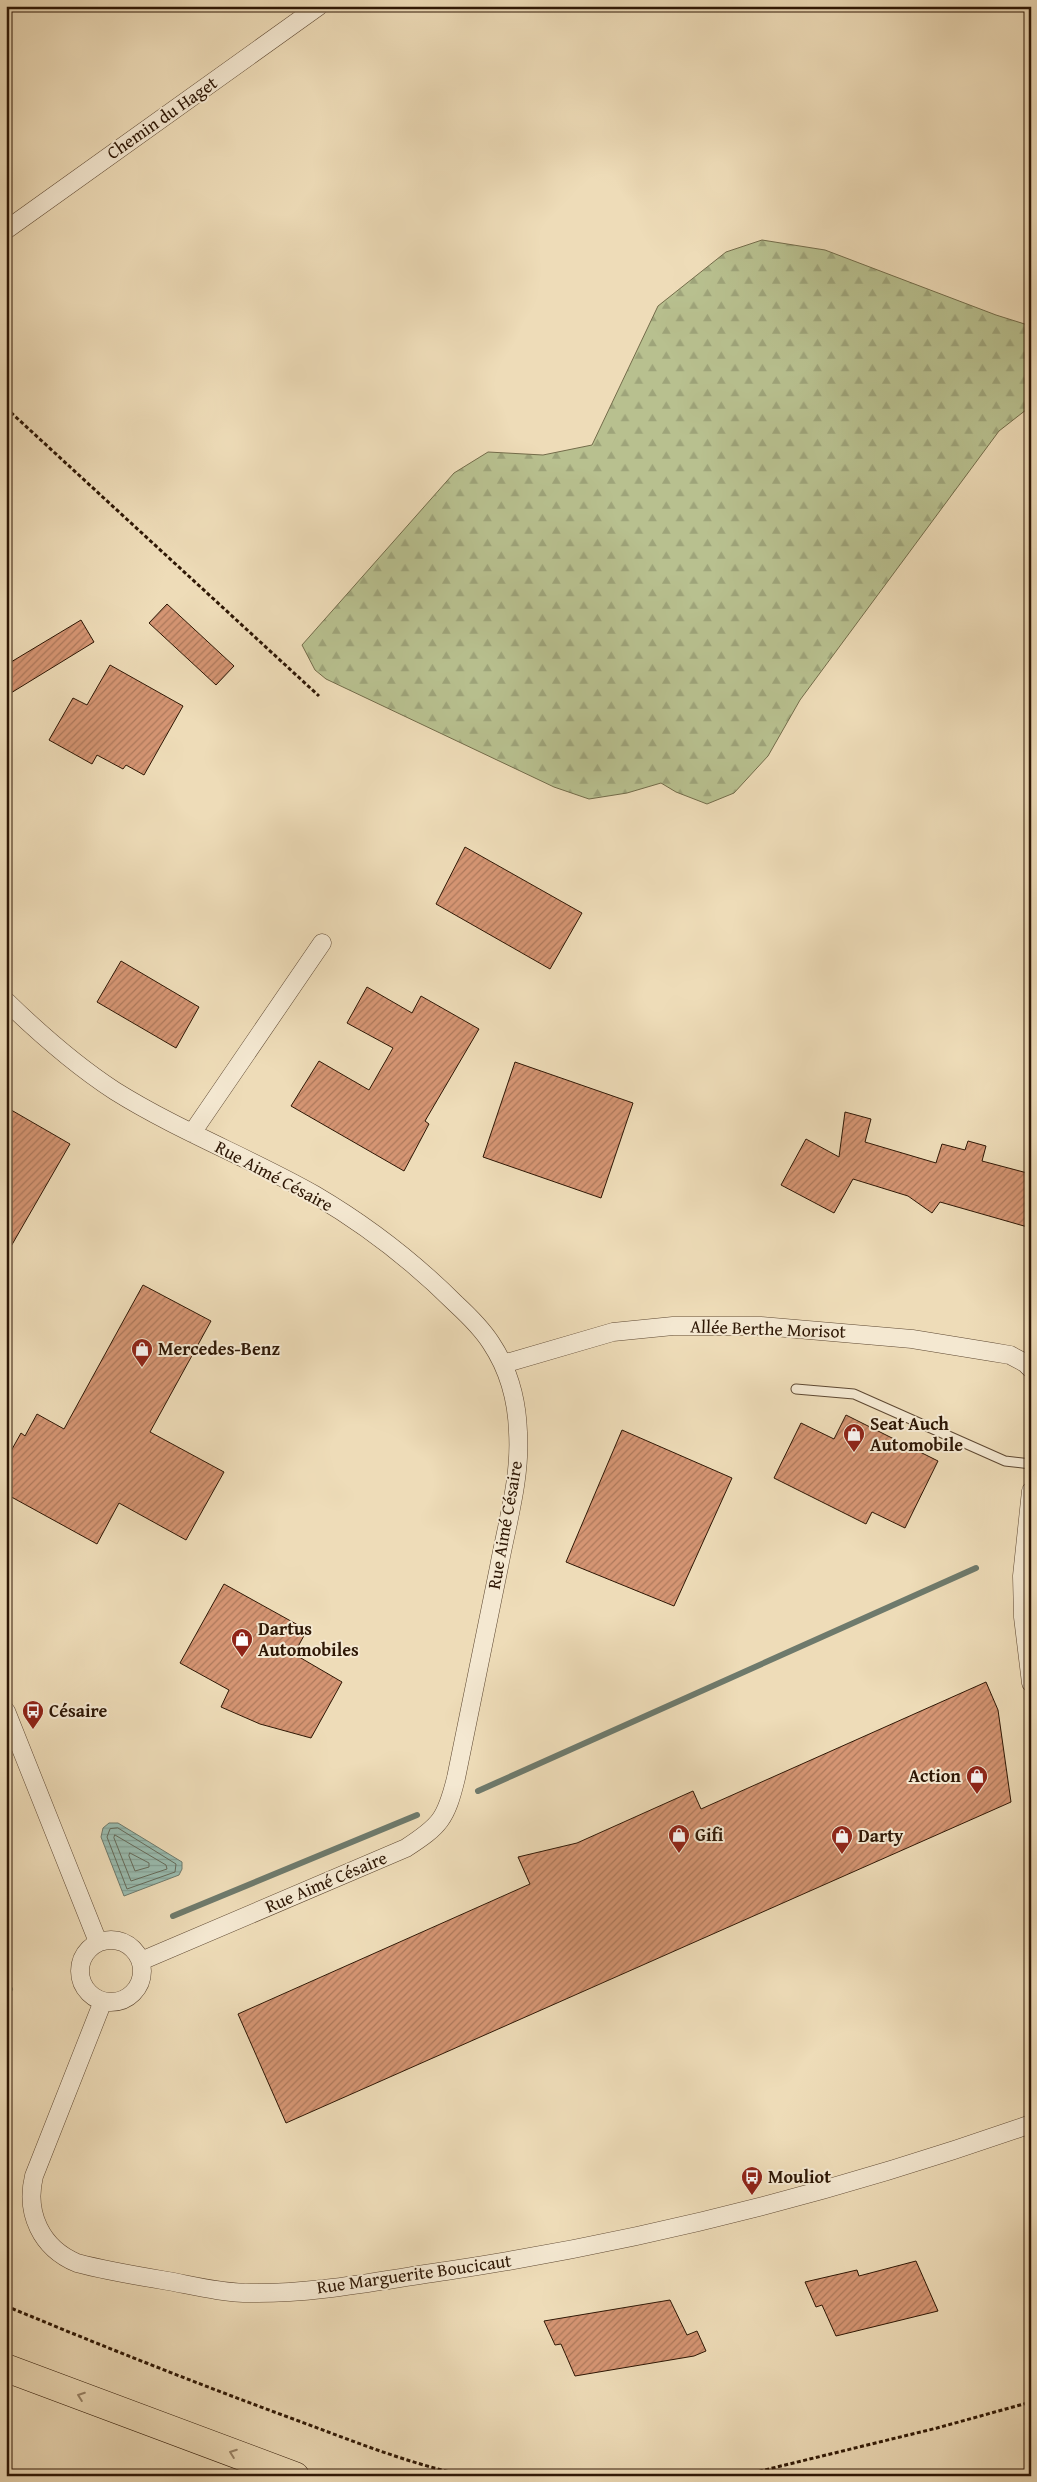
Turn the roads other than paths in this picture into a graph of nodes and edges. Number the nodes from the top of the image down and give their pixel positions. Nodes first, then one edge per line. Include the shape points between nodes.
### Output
1 (319, 6) edge
2 (6, 230) edge
3 (322, 943) dead end
4 (6, 1001) edge
5 (192, 1132) junction
6 (503, 1364) junction
7 (1031, 1369) edge
8 (796, 1389) dead end
9 (1031, 1464) edge
10 (1031, 1491) edge
11 (1031, 1683) edge
12 (6, 1711) edge
13 (98, 1942) junction
14 (141, 1961) junction
15 (103, 2001) junction
16 (1031, 2124) edge
17 (6, 2368) edge
18 (295, 2476) edge

1 - 2 street, Chemin du Haget
3 - 5 street
4 - 5 street, Rue Aimé Césaire via 78,1066 116,1091
5 - 6 street, Rue Aimé Césaire via 316,1196 392,1247 428,1276 476,1324
6 - 7 street, Allée Berthe Morisot via 613,1332 673,1326 761,1326 912,1339 1010,1355
6 - 14 street, Rue Aimé Césaire via 517,1410 516,1480 452,1797 439,1823 434,1830 406,1848
8 - 9 lane via 854,1394 1005,1462
10 - 11 street via 1022,1576
12 - 13 street
13 - 14 street via 124,1942 131,1946
13 - 15 street via 87,1949 79,1973 91,1996
14 - 15 street via 141,1978 134,1992 125,1999
15 - 16 street, Rue Marguerite Boucicaut via 34,2176 30,2200 36,2223 49,2245 77,2263 215,2290 248,2293 296,2291 398,2278 540,2255 658,2231 791,2199 920,2162
18 -> 17 highway

